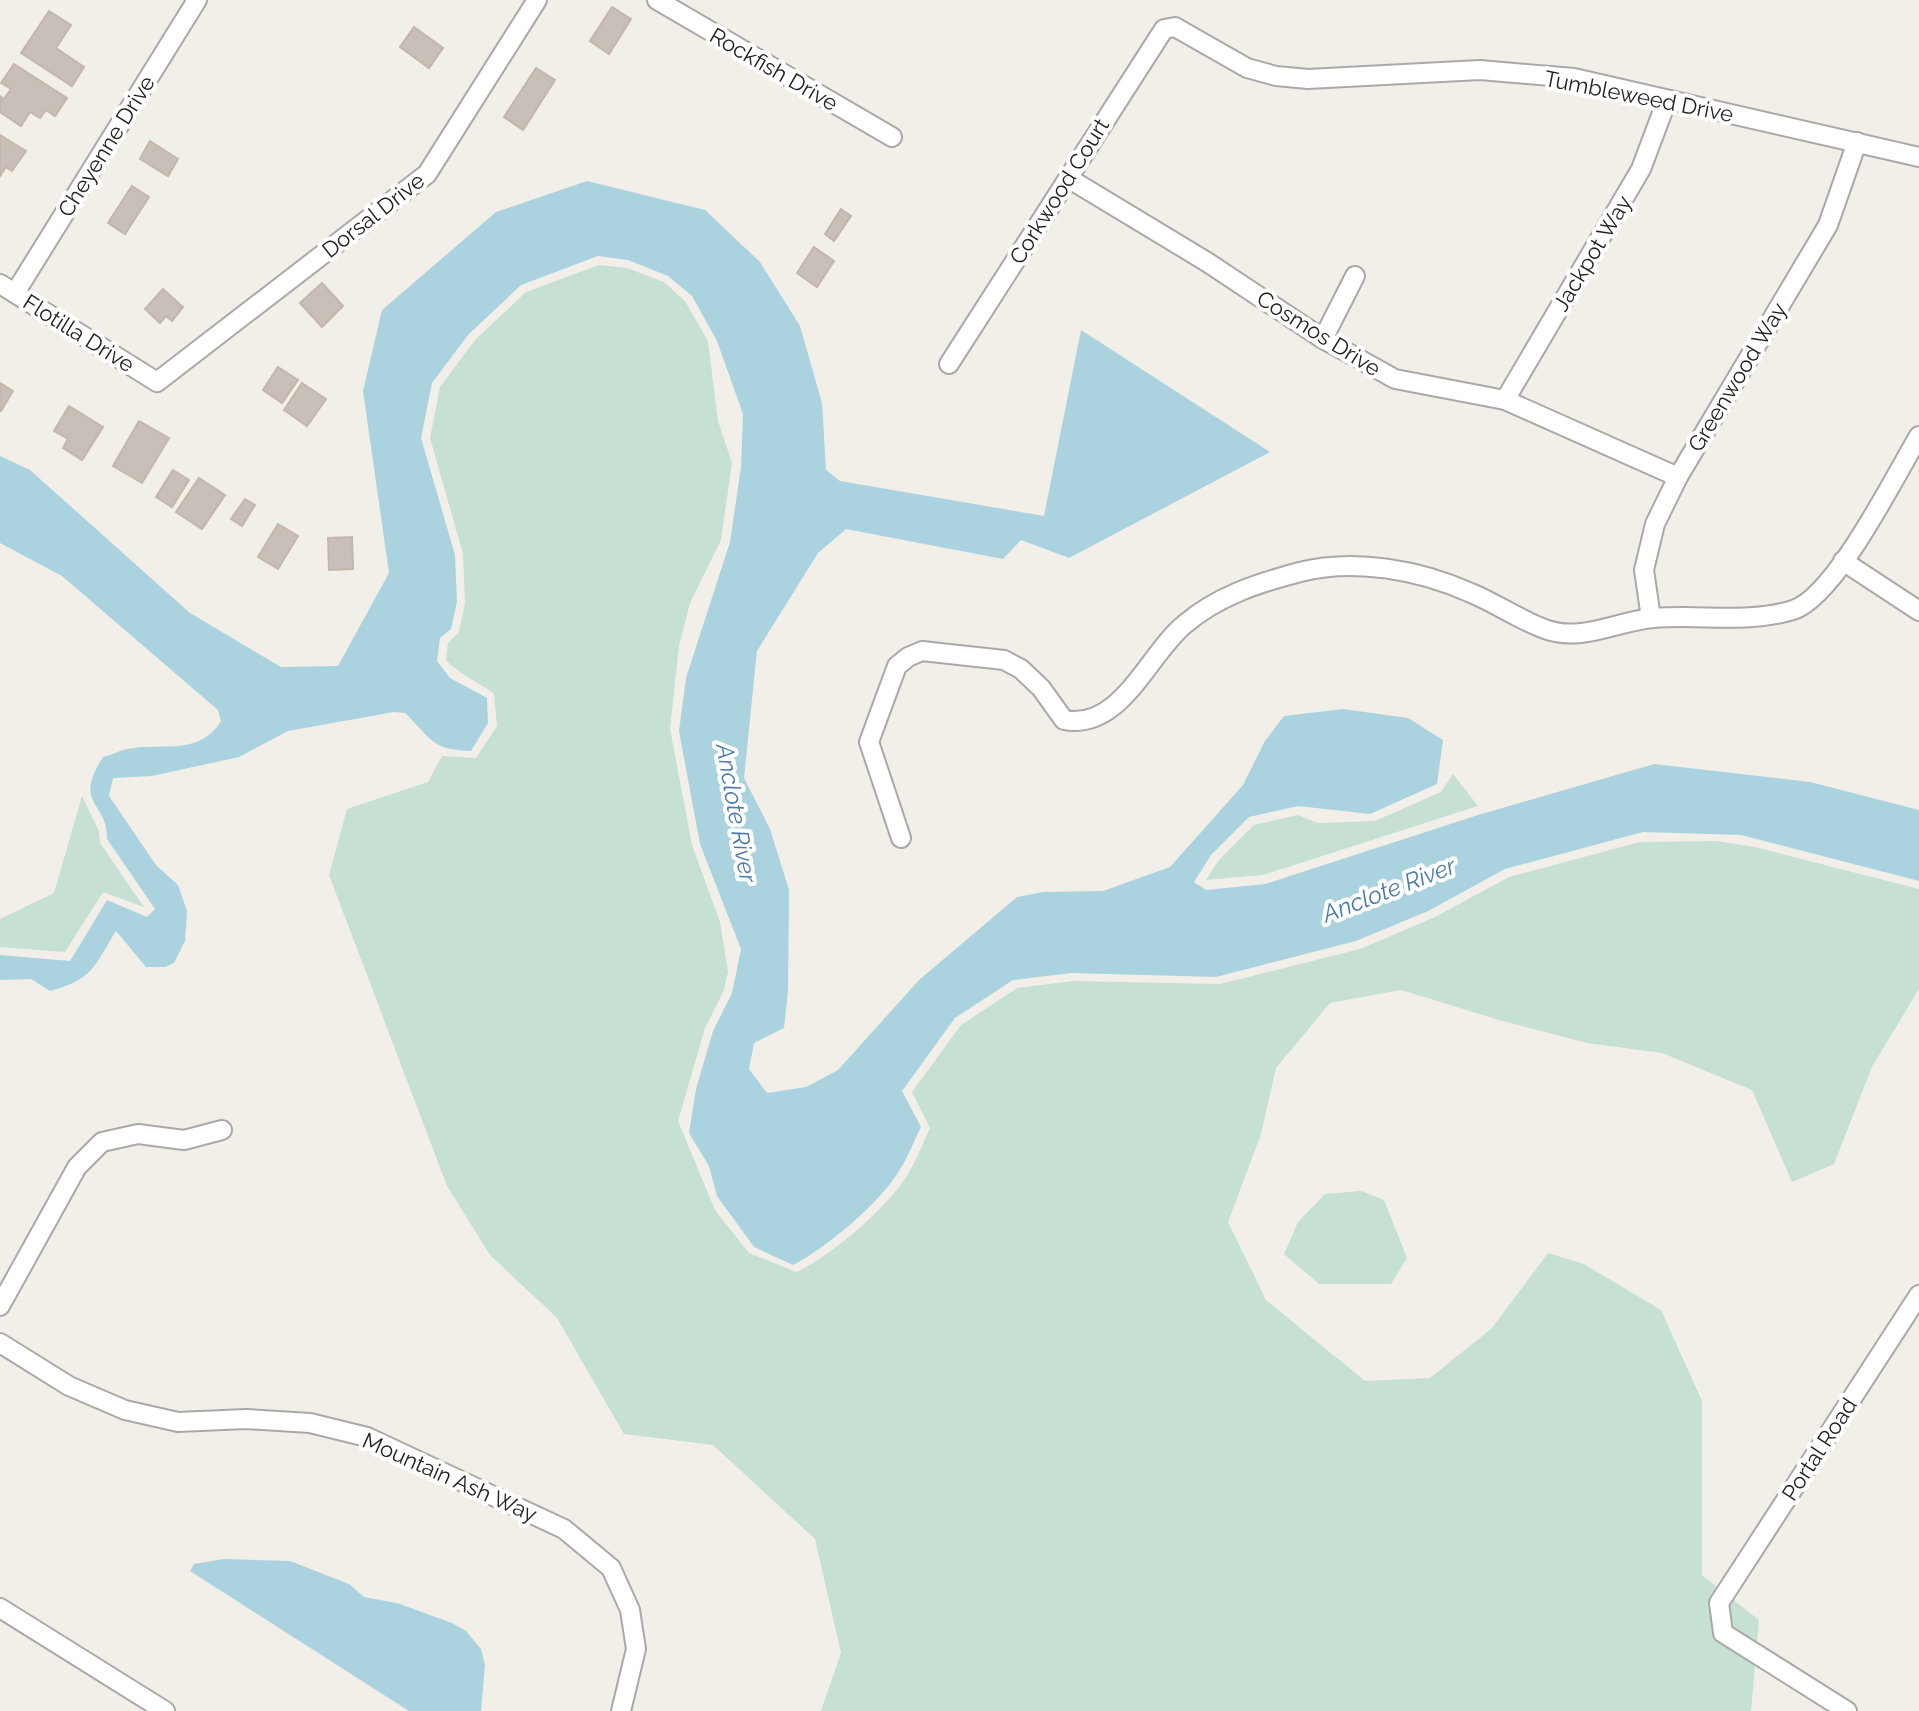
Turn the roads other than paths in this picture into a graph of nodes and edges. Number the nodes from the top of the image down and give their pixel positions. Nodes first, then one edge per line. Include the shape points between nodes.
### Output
1 (197, 0) edge
2 (537, 0) edge
3 (657, 0) edge
4 (1175, 27) joint
5 (1667, 100) junction
6 (892, 137) dead end
7 (1857, 142) junction
8 (1919, 157) edge
9 (1068, 178) junction
10 (1355, 276) dead end
11 (7, 288) edge
12 (1323, 339) junction
13 (949, 364) dead end
14 (157, 382) joint
15 (1505, 400) junction
16 (1919, 436) edge
17 (1678, 477) junction
18 (1843, 561) junction
19 (1919, 611) edge
20 (1651, 618) junction
21 (901, 838) dead end
22 (222, 1130) dead end
23 (1919, 1295) edge
24 (0, 1306) edge
25 (0, 1343) edge
26 (0, 1608) edge
27 (165, 1711) edge
28 (621, 1711) edge
29 (1847, 1711) edge

1 - 11 street, Cheyenne Drive
2 - 14 street, Dorsal Drive via 427,174
3 - 6 street, Rockfish Drive
4 - 5 street, Tumbleweed Drive via 1247,68 1276,76 1480,70 1574,78
4 - 9 street, Corkwood Court via 1157,35
5 - 7 street, Tumbleweed Drive
5 - 15 street, Jackpot Way via 1641,169
7 - 8 street, Tumbleweed Drive
7 - 17 street, Greenwood Way via 1828,225
9 - 12 street, Cosmos Drive
9 - 13 street, Corkwood Court
10 - 12 street
11 - 14 street, Flotilla Drive
12 - 15 street, Cosmos Drive via 1395,379
15 - 17 street, Cosmos Drive
16 - 18 street
17 - 20 street, Greenwood Way via 1655,524 1644,570
18 - 19 street
18 - 20 street via 1824,588 1795,610 1753,618
20 - 21 street via 1574,636 1543,629 1425,575 1317,568 1220,599 1183,625 1140,681 1102,714 1082,723 1064,720 1021,669 984,657 922,651 897,666 869,742
22 - 24 street via 184,1140 138,1134 102,1142 77,1167
23 - 29 street, Portal Road via 1719,1603 1723,1633
25 - 28 street, Mountain Ash Way via 69,1386 125,1410 178,1422 310,1423 367,1437 564,1529 611,1568 630,1610 636,1649
26 - 27 street

